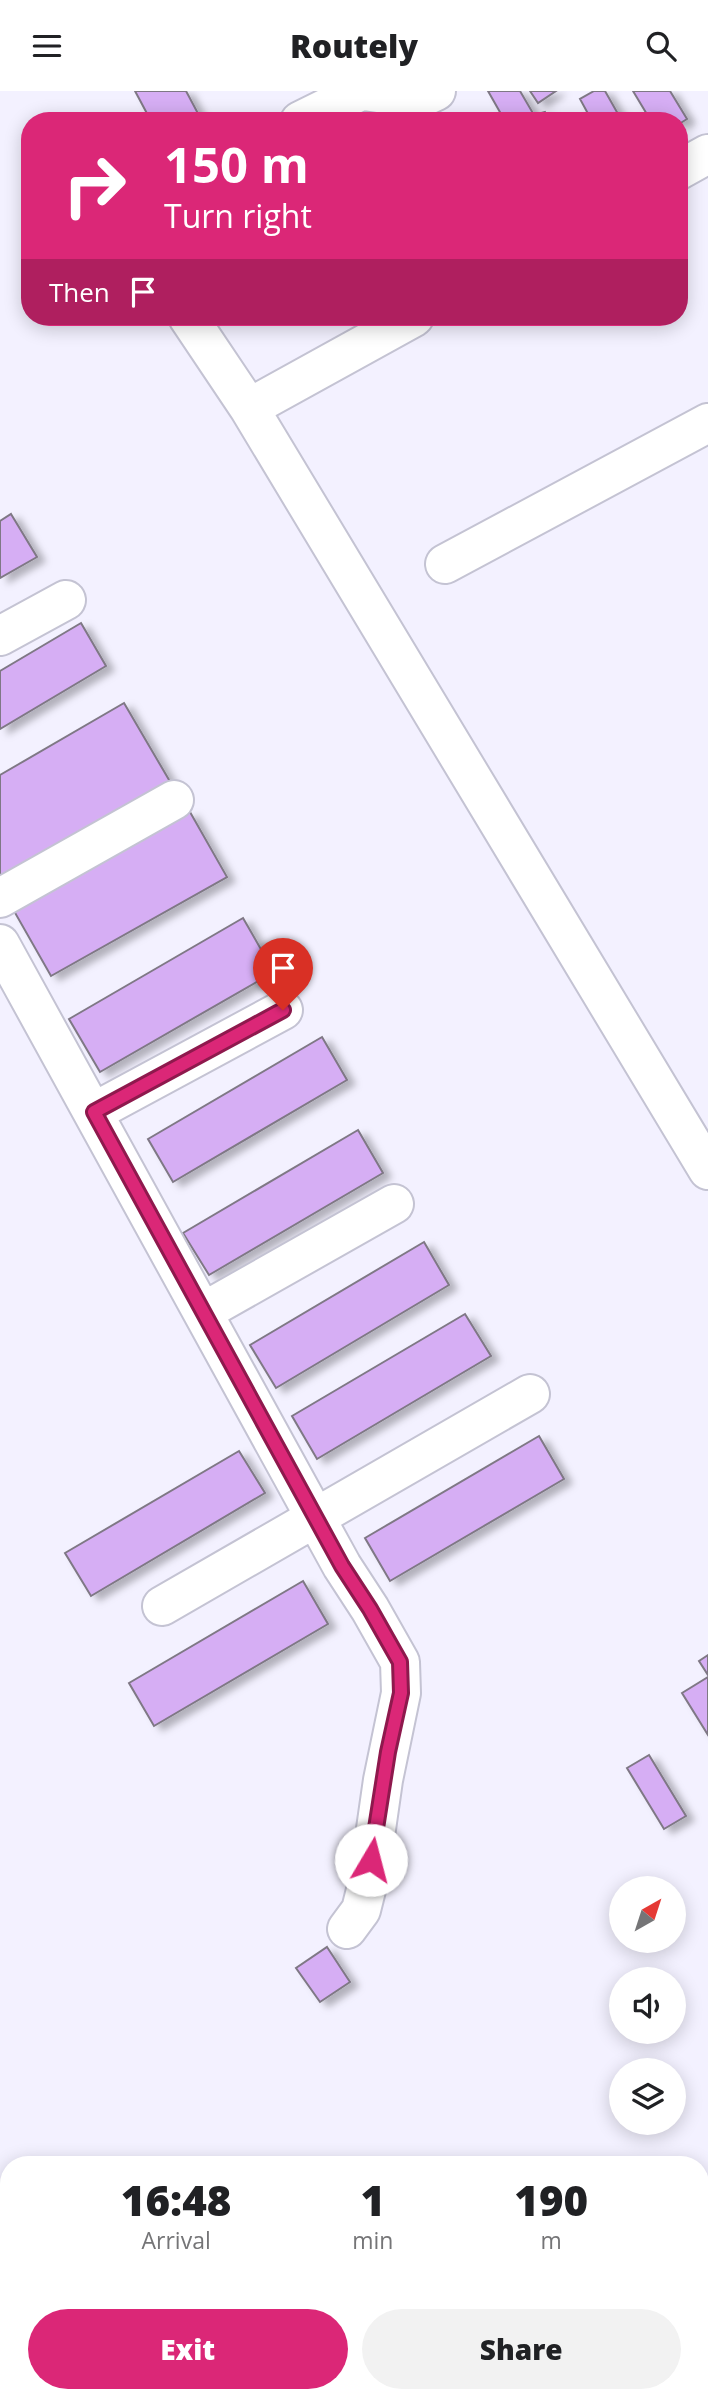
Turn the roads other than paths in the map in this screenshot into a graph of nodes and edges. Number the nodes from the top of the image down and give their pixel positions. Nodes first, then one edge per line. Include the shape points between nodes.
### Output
1 (362, 91) edge
2 (436, 91) edge
3 (319, 112) edge
4 (708, 154) edge
5 (688, 165) edge
6 (194, 326) edge
7 (398, 326) edge
8 (249, 408) junction
9 (708, 423) edge
10 (445, 564) dead end
11 (66, 600) dead end
12 (0, 636) edge
13 (174, 800) dead end
14 (0, 898) edge
15 (0, 944) edge
16 (283, 1010) dead end
17 (94, 1112) junction
18 (708, 1170) edge
19 (394, 1204) dead end
20 (203, 1312) junction
21 (530, 1394) dead end
22 (315, 1517) junction
23 (162, 1606) dead end
24 (347, 1929) dead end

1 - 2 street via 419,99
1 - 3 street
4 - 5 street
6 - 8 street
7 - 8 street
8 - 18 street
9 - 10 street
11 - 12 street
13 - 14 street
15 - 17 street
16 - 17 street
17 - 20 street
19 - 20 street
20 - 22 street
21 - 22 street
22 - 23 street
22 - 24 street via 400,1662 401,1693 369,1878 361,1910

